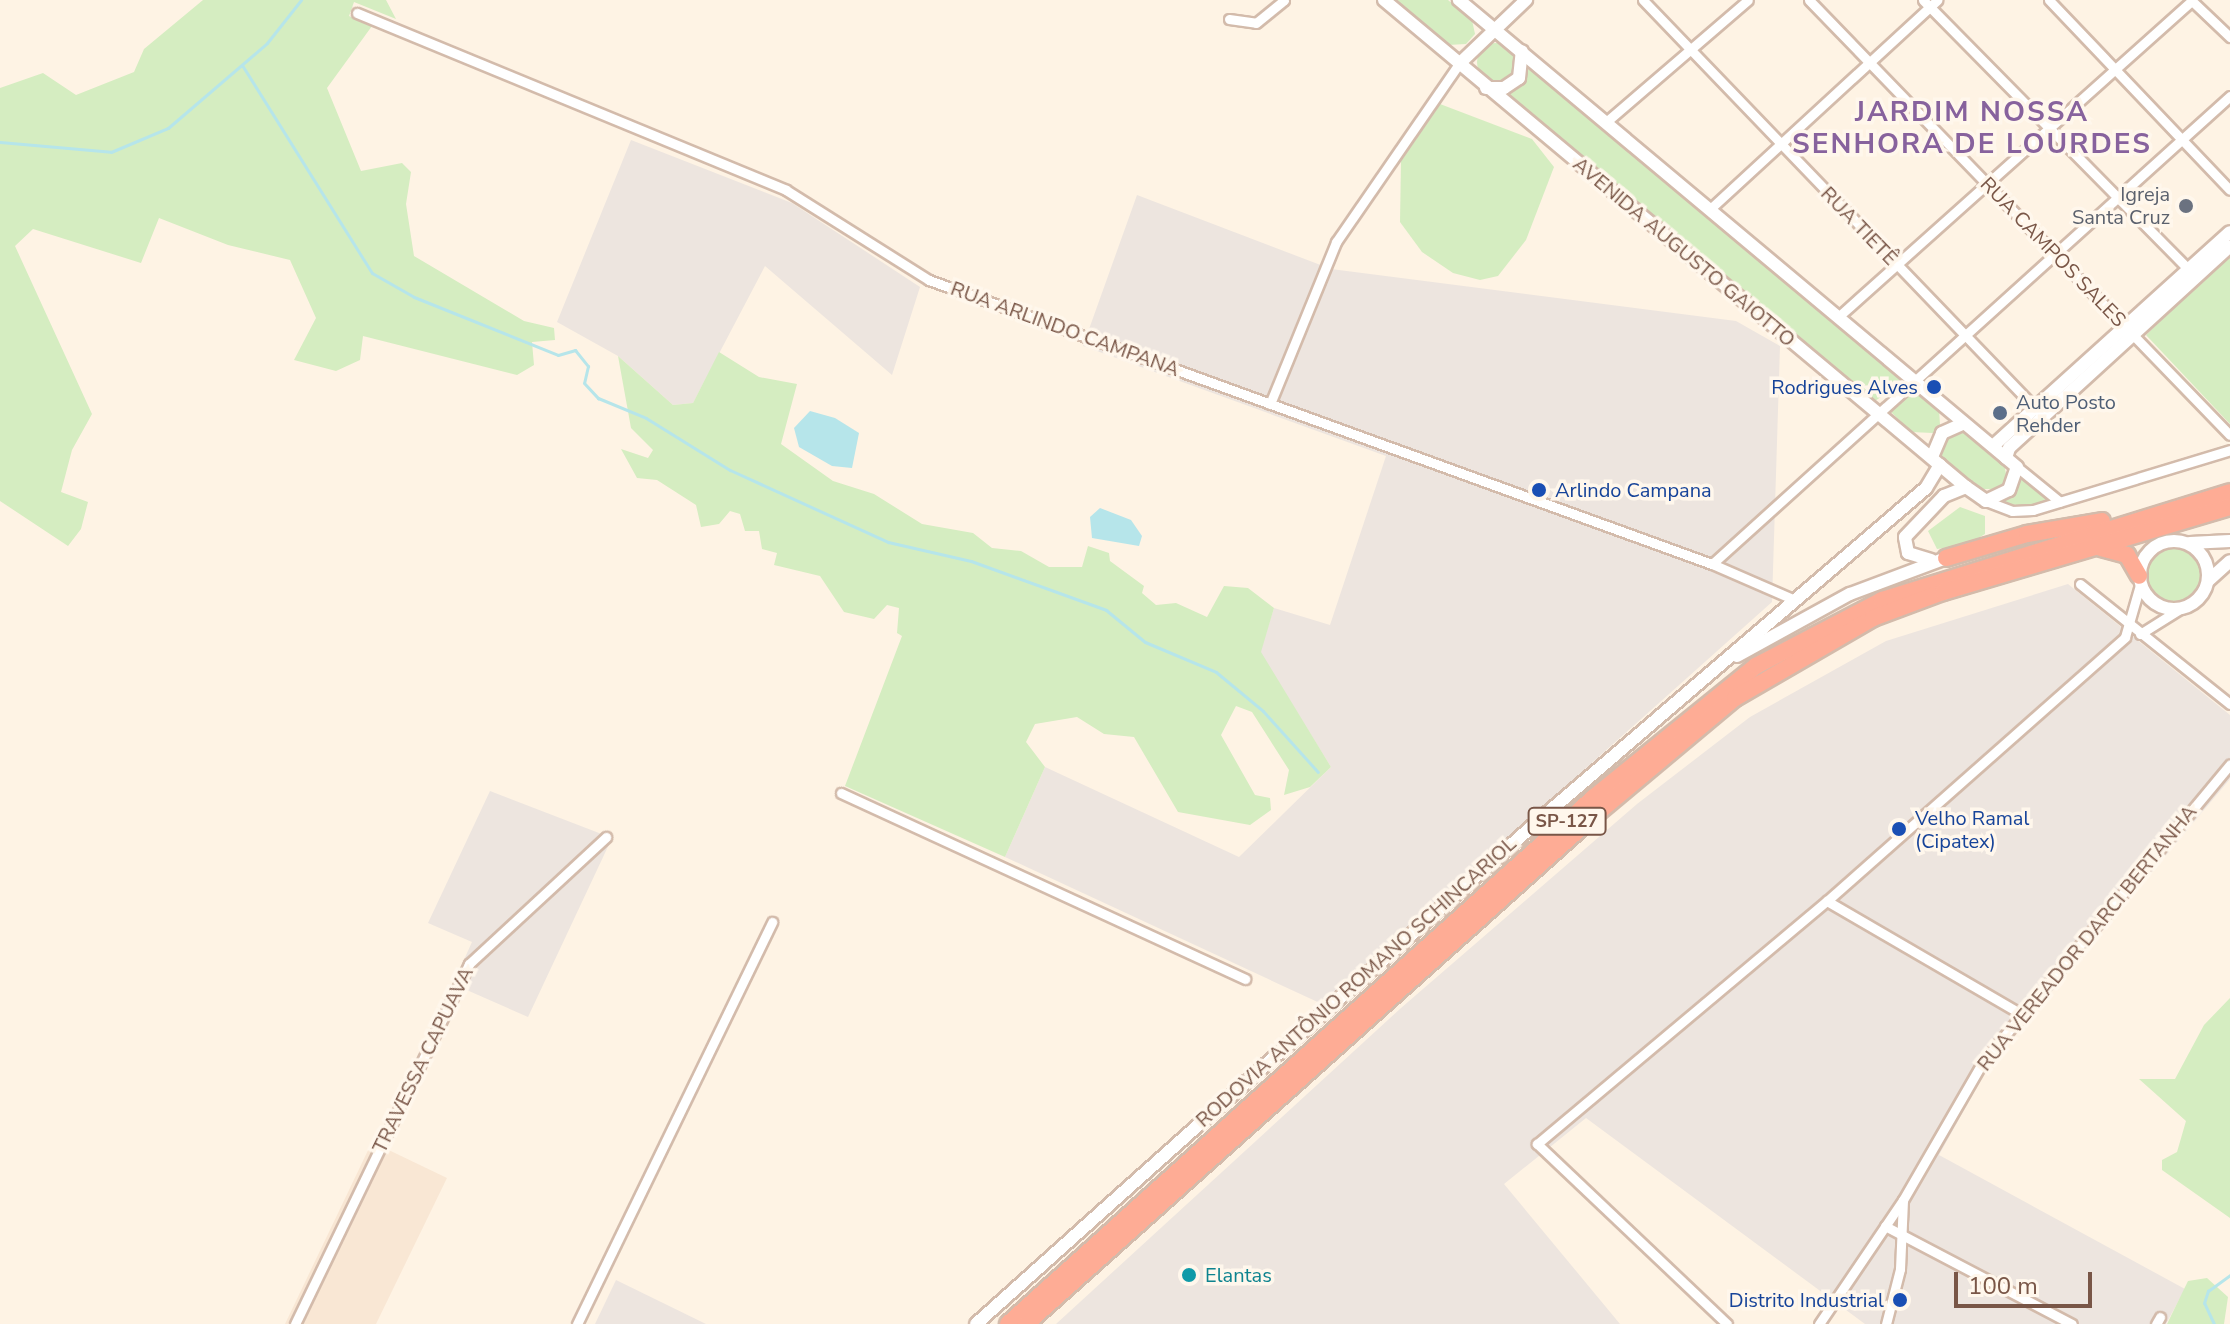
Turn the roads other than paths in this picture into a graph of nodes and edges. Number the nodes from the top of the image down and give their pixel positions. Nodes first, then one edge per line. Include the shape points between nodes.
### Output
1 (1284, 0) edge
2 (1384, 0) edge
3 (1459, 0) edge
4 (1526, 0) edge
5 (1643, 0) edge
6 (1748, 0) edge
7 (1809, 0) edge
8 (2049, 0) edge
9 (2191, 0) edge
10 (1930, 2) edge
11 (357, 13) dead end
12 (1229, 19) dead end
13 (1499, 25) junction
14 (2230, 37) edge
15 (1522, 51) junction
16 (1692, 51) junction
17 (1869, 63) junction
18 (1459, 64) junction
19 (2115, 68) junction
20 (1486, 88) junction
21 (2230, 96) edge
22 (1606, 122) junction
23 (2049, 128) junction
24 (2183, 138) junction
25 (1780, 143) junction
26 (1987, 184) junction
27 (2230, 190) edge
28 (2118, 198) junction
29 (1710, 209) junction
30 (2230, 232) edge
31 (2230, 246) edge
32 (2055, 254) junction
33 (1897, 266) junction
34 (2192, 273) junction
35 (1838, 317) junction
36 (2129, 331) junction
37 (1965, 336) junction
38 (1914, 381) junction
39 (1270, 404) junction
40 (2039, 412) junction
41 (1879, 413) junction
42 (1964, 423) junction
43 (2230, 435) edge
44 (1993, 446) junction
45 (2230, 450) edge
46 (2006, 458) junction
47 (1936, 461) junction
48 (2017, 467) junction
49 (1966, 487) junction
50 (2230, 492) edge
51 (1986, 501) junction
52 (2060, 502) junction
53 (2230, 507) edge
54 (2162, 512) junction
55 (2230, 541) edge
56 (2190, 543) junction
57 (2096, 547) junction
58 (1946, 558) junction
59 (2230, 561) edge
60 (1712, 564) junction
61 (2209, 580) junction
62 (2139, 581) junction
63 (2080, 584) dead end
64 (1795, 600) junction
65 (2183, 607) junction
66 (2132, 625) junction
67 (2142, 633) junction
68 (2125, 637) junction
69 (1714, 670) junction
70 (2228, 699) edge
71 (2230, 764) edge
72 (841, 793) dead end
73 (606, 837) dead end
74 (1827, 901) junction
75 (772, 922) dead end
76 (1245, 979) dead end
77 (2021, 1014) junction
78 (1903, 1200) junction
79 (1885, 1226) junction
80 (1903, 1236) junction
81 (295, 1324) edge
82 (577, 1324) edge
83 (976, 1324) edge
84 (1008, 1324) edge
85 (1026, 1324) edge
86 (1727, 1324) edge
87 (1819, 1324) edge
88 (1886, 1324) edge
89 (2072, 1324) edge

1 - 12 street via 1256,23
2 - 18 street, AVENIDA AUGUSTO GAIOTTO
3 - 13 street
4 - 13 street
5 - 16 street, RUA TIETÊ
6 - 16 street
7 - 17 street, RUA CAMPOS SALES
8 - 19 street
9 - 14 street
9 - 19 street
10 - 17 street
10 - 23 street
11 - 39 street, RUA ARLINDO CAMPANA via 786,190 929,280
13 - 15 street
13 - 18 street
15 - 20 street via 1523,70 1512,84
15 - 22 street
16 - 22 street
16 - 25 street, RUA TIETÊ
17 - 25 street
17 - 26 street, RUA CAMPOS SALES
18 - 20 street, AVENIDA AUGUSTO GAIOTTO
18 - 39 street via 1336,242
19 - 23 street
19 - 24 street
20 - 41 street, AVENIDA AUGUSTO GAIOTTO
21 - 24 street
22 - 29 street
23 - 26 street
23 - 28 street
24 - 27 street
24 - 28 street
25 - 29 street
25 - 33 street, RUA TIETÊ
26 - 32 street, RUA CAMPOS SALES
26 - 33 street
28 - 32 street
28 - 34 street
29 - 35 street
30 - 34 street
31 - 34 street
32 - 36 street, RUA CAMPOS SALES
32 - 37 street
33 - 35 street
33 - 37 street, RUA TIETÊ
34 - 36 street
35 - 38 street
36 - 40 street
36 - 43 street, RUA CAMPOS SALES
37 - 38 street
37 - 40 street, RUA TIETÊ
38 - 41 street
38 - 42 street
39 - 60 street, RUA ARLINDO CAMPANA
40 - 44 street
40 - 46 street
41 - 47 street, AVENIDA AUGUSTO GAIOTTO
41 - 60 street
42 - 44 street
42 - 47 street via 1942,433
44 - 46 street
45 - 52 street
46 - 48 street
47 - 49 street, AVENIDA AUGUSTO GAIOTTO
47 - 64 street via 1926,488
48 - 51 street via 2009,490
48 - 52 street
49 - 51 street, AVENIDA AUGUSTO GAIOTTO
49 - 58 street via 1944,496 1905,537 1904,547 1915,558
50 - 54 highway, RODOVIA ANTÔNIO ROMANO SCHINCARIOL / SP-127
51 - 52 street via 2012,511
53 - 57 highway, RODOVIA ANTÔNIO ROMANO SCHINCARIOL / SP-127
54 - 58 highway via 2027,534
54 - 84 highway, RODOVIA ANTÔNIO ROMANO SCHINCARIOL / SP-127 via 1882,600 1756,666 1593,798
55 - 56 street
56 - 61 street via 2206,558
56 - 62 street via 2169,541 2157,547
57 - 62 highway via 2127,555
57 - 85 highway, RODOVIA ANTÔNIO ROMANO SCHINCARIOL / SP-127 via 1873,618 1735,698 1595,815
58 - 69 street via 1850,594
59 - 61 street
60 - 64 street, RUA ARLINDO CAMPANA
61 - 65 street
62 - 65 street via 2157,605
62 - 66 street
63 - 66 street
64 - 69 street
65 - 67 street
66 - 67 street
66 - 68 street
67 - 68 street
67 - 70 street
68 - 74 street
69 - 83 street
71 - 77 street, RUA VEREADOR DARCI BERTANHA
72 - 76 street
73 - 81 street, TRAVESSA CAPUAVA via 469,964
74 - 77 street
74 - 86 street via 1537,1144
75 - 82 street
77 - 78 street, RUA VEREADOR DARCI BERTANHA via 1971,1079
78 - 79 street, RUA VEREADOR DARCI BERTANHA
78 - 80 street, RUA VEREADOR DARCI BERTANHA
79 - 80 street
79 - 87 street, RUA VEREADOR DARCI BERTANHA
80 - 88 street, RUA VEREADOR DARCI BERTANHA
80 - 89 street

